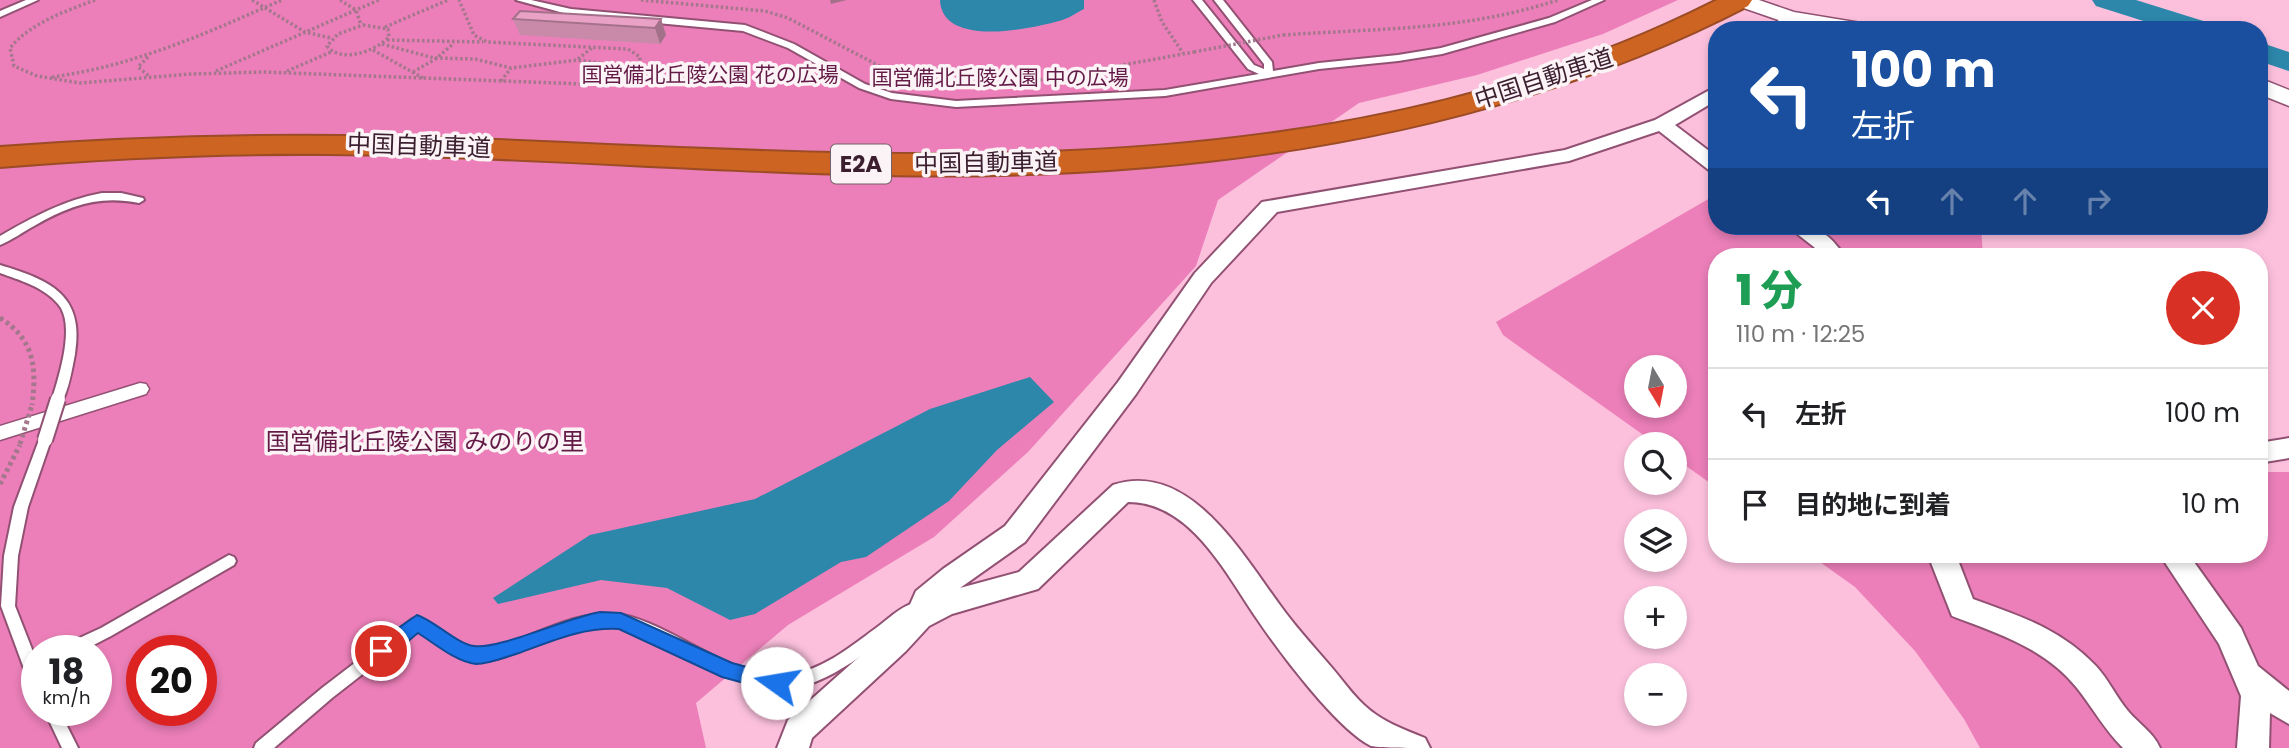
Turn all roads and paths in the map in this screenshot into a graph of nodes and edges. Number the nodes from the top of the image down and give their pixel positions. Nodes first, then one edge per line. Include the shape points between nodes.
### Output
1 (34, 0) edge
2 (95, 0) edge
3 (252, 0) edge
4 (282, 0) edge
5 (340, 0) edge
6 (379, 0) edge
7 (448, 0) edge
8 (459, 0) edge
9 (520, 0) edge
10 (641, 0) edge
11 (1154, 0) edge
12 (1197, 0) edge
13 (1218, 0) edge
14 (1558, 0) edge
15 (1600, 0) edge
16 (1738, 0) edge
17 (264, 8) junction
18 (1695, 9) edge
19 (356, 10) junction
20 (0, 14) edge
21 (1779, 21) edge
22 (361, 25) junction
23 (385, 27) junction
24 (305, 32) junction
25 (331, 38) junction
26 (386, 40) junction
27 (454, 42) junction
28 (487, 42) junction
29 (382, 44) junction
30 (630, 44) edge
31 (593, 47) junction
32 (625, 48) junction
33 (372, 49) junction
34 (158, 51) junction
35 (331, 52) junction
36 (1183, 53) junction
37 (437, 58) junction
38 (578, 60) junction
39 (511, 68) junction
40 (640, 69) junction
41 (414, 72) junction
42 (212, 73) junction
43 (284, 73) junction
44 (1268, 74) junction
45 (157, 77) junction
46 (43, 78) junction
47 (424, 79) junction
48 (501, 82) junction
49 (2268, 89) edge
50 (1708, 97) edge
51 (2289, 99) edge
52 (1662, 124) junction
53 (0, 142) edge
54 (0, 157) edge
55 (1708, 160) edge
56 (139, 200) dead end
57 (1812, 235) edge
58 (0, 241) edge
59 (1827, 248) edge
60 (0, 269) edge
61 (0, 318) edge
62 (140, 389) dead end
63 (0, 433) edge
64 (45, 440) joint
65 (2289, 449) edge
66 (2268, 452) edge
67 (0, 484) edge
68 (229, 561) dead end
69 (1945, 563) edge
70 (2180, 563) edge
71 (923, 609) junction
72 (100, 635) edge
73 (21, 638) edge
74 (2246, 674) junction
75 (2289, 710) edge
76 (59, 726) edge
77 (70, 748) edge
78 (262, 748) edge
79 (793, 748) edge
80 (1414, 748) edge
81 (2144, 748) edge
82 (2253, 748) edge

1 - 20 lane
2 - 46 path via 34,27 10,48 14,66
3 - 17 path
4 - 17 path
5 - 19 path
6 - 19 path
7 - 23 path
8 - 28 path via 474,34
9 - 44 lane via 571,12 745,28 791,46 862,86 919,101 956,104 1165,93
10 - 36 path via 765,11 788,18 891,72 928,82 1040,80
11 - 36 path via 1162,22
12 - 44 lane via 1251,67
13 - 44 lane via 1269,64
14 - 36 path, bridge via 1431,26 1283,35
15 - 44 lane via 1552,20 1442,51
16 - 18 highway, 中国自動車道 / E2A
16 - 21 street
17 - 24 path
17 - 34 path
18 - 53 highway, 中国自動車道 / E2A via 1560,59 1481,82 1356,111 1189,136 892,148 310,127 119,132
18 - 54 highway, 中国自動車道 / E2A via 1574,72 1496,96 1326,134 1179,153 1077,161 886,164 295,143 198,144
19 - 22 path
19 - 24 path
22 - 23 path
22 - 25 path
23 - 26 path via 390,33
24 - 25 path
24 - 42 path
25 - 35 path via 327,46
26 - 27 path
26 - 29 path
27 - 28 path
27 - 37 path
28 - 31 path
29 - 33 path
29 - 37 path
30 - 32 path
31 - 32 path
31 - 38 path
32 - 40 path via 640,57
33 - 35 path via 351,55
33 - 41 path
34 - 45 path via 138,67 143,74
34 - 46 path via 104,69
35 - 43 path
37 - 39 path via 475,59
37 - 41 path
38 - 39 path
38 - 40 path
39 - 48 path
40 - 48 path via 629,79 610,85
41 - 47 path
42 - 43 path
42 - 45 path
43 - 47 path
45 - 46 path via 80,83
47 - 48 path
49 - 51 street
50 - 52 street
52 - 55 street
52 - 71 street via 1536,162 1270,207 1203,278 1127,388 1015,534 953,577
56 - 58 lane via 112,196 76,202
57 - 59 street
60 - 64 lane, bridge via 36,282 64,303 72,325 69,356
61 - 67 path, bridge via 21,334 32,369 32,405 20,444
62 - 63 street
64 - 73 lane via 21,507 11,556 8,606
65 - 66 street
68 - 72 lane
69 - 81 street via 1962,607 2054,646 2087,677 2117,721
70 - 74 street via 2231,637
71 - 78 lane via 825,669 777,683 729,671 621,621 580,624 476,655 417,623
71 - 79 street via 896,642 799,730
71 - 80 street via 1028,581 1122,492 1150,492 1180,506 1213,534 1276,623 1353,716 1385,738
74 - 75 street
74 - 82 street via 2256,696
76 - 77 lane

